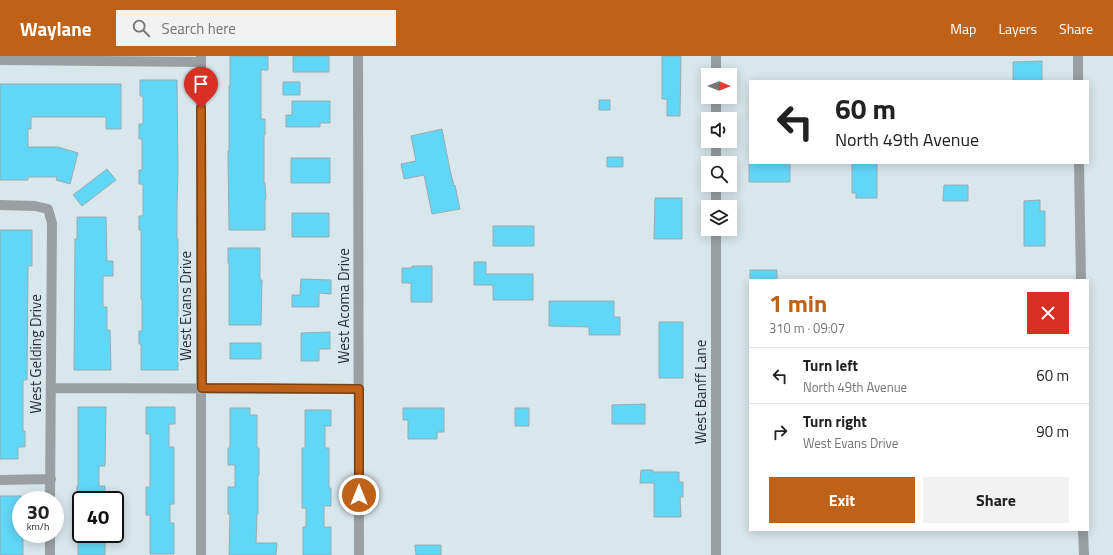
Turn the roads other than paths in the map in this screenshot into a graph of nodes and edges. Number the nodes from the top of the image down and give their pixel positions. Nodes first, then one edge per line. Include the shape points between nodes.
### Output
1 (358, 56) edge
2 (716, 56) edge
3 (1078, 56) edge
4 (201, 59) edge
5 (0, 60) edge
6 (716, 68) edge
7 (1078, 80) edge
8 (1079, 164) edge
9 (0, 205) edge
10 (716, 236) edge
11 (1081, 279) edge
12 (51, 388) junction
13 (202, 388) junction
14 (359, 389) junction
15 (50, 479) junction
16 (0, 480) edge
17 (50, 491) edge
18 (1083, 531) edge
19 (50, 543) edge
20 (50, 555) edge
21 (201, 555) edge
22 (359, 555) edge
23 (716, 555) edge
24 (1084, 555) edge

1 - 14 street, West Acoma Drive
2 - 6 street
3 - 7 street
4 - 5 street
4 - 13 street, West Evans Drive
8 - 11 street
9 - 12 street, West Gelding Drive via 48,209 52,223
10 - 23 street, West Banff Lane
12 - 13 street
12 - 15 street, West Gelding Drive
13 - 14 street
13 - 21 street, West Evans Drive
14 - 22 street, West Acoma Drive
15 - 16 street
15 - 17 street, West Gelding Drive
18 - 24 street
19 - 20 street

